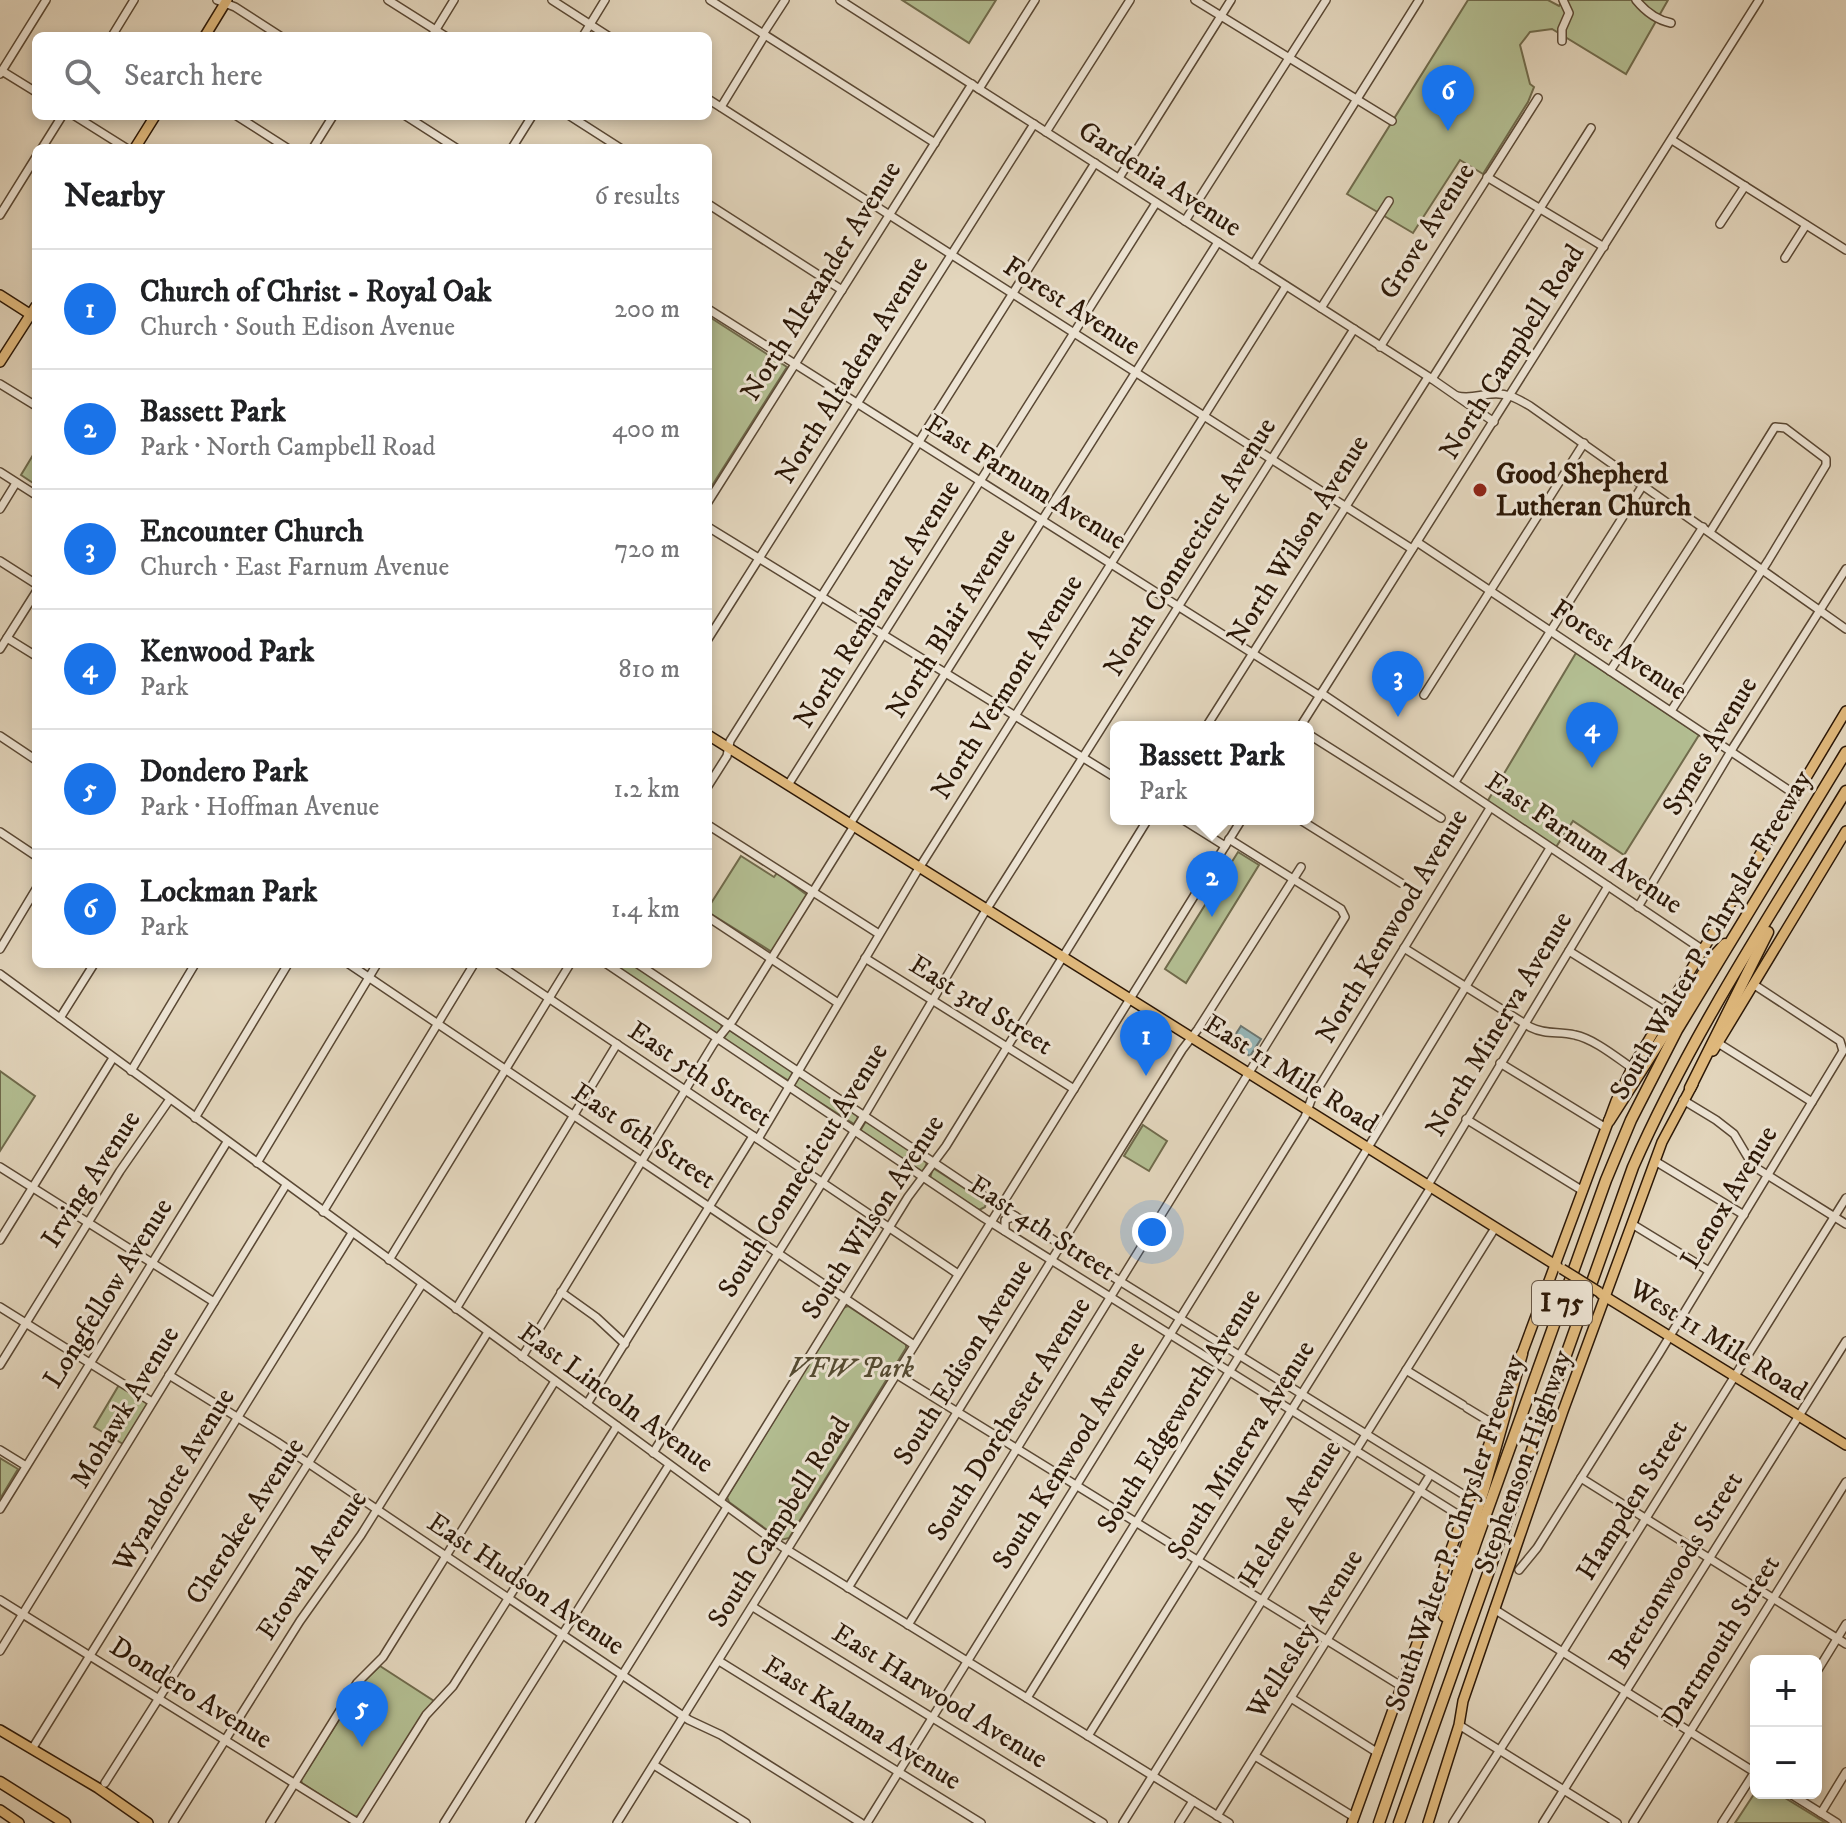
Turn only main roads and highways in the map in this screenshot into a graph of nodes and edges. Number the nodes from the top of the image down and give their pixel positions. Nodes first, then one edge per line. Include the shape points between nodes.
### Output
1 (223, 1) edge
2 (207, 32) edge
3 (152, 120) edge
4 (138, 144) edge
5 (0, 295) edge
6 (32, 312) edge
7 (32, 316) edge
8 (0, 362) edge
9 (1846, 711) edge
10 (712, 738) edge
11 (1846, 752) edge
12 (1846, 791) edge
13 (1846, 831) edge
14 (1782, 896) junction
15 (1738, 932) junction
16 (1690, 1088) junction
17 (1607, 1124) junction
18 (1558, 1267) junction
19 (1603, 1295) junction
20 (1522, 1354) junction
21 (1846, 1445) edge
22 (1425, 1691) junction
23 (0, 1733) edge
24 (0, 1782) edge
25 (0, 1811) edge
26 (1353, 1820) edge
27 (19, 1823) edge
28 (65, 1823) edge
29 (148, 1823) edge
30 (1379, 1823) edge
31 (1399, 1823) edge
32 (1428, 1823) edge

1 - 2 main road
3 - 4 main road
5 - 6 main road
7 - 8 main road
9 - 17 main road via 1632,1068
10 - 18 main road, East 11 Mile Road
11 - 15 highway, South Walter P. Chrysler Freeway / I 75
12 - 14 highway, I 75
13 - 16 main road, Stephenson Highway
14 - 16 highway
14 - 31 highway, I 75 via 1701,1030 1633,1167
15 - 17 highway via 1715,955
15 - 22 highway, South Walter P. Chrysler Freeway / I 75 via 1662,1056 1622,1140
16 - 19 main road, Stephenson Highway
17 - 18 main road
18 - 19 main road, East 11 Mile Road, bridge
18 - 20 main road
19 - 21 main road, West 11 Mile Road
19 - 32 main road, Stephenson Highway via 1463,1701
20 - 22 highway
20 - 26 main road
22 - 30 highway, South Walter P. Chrysler Freeway / I 75
23 - 29 main road
24 - 28 highway
25 - 27 main road

